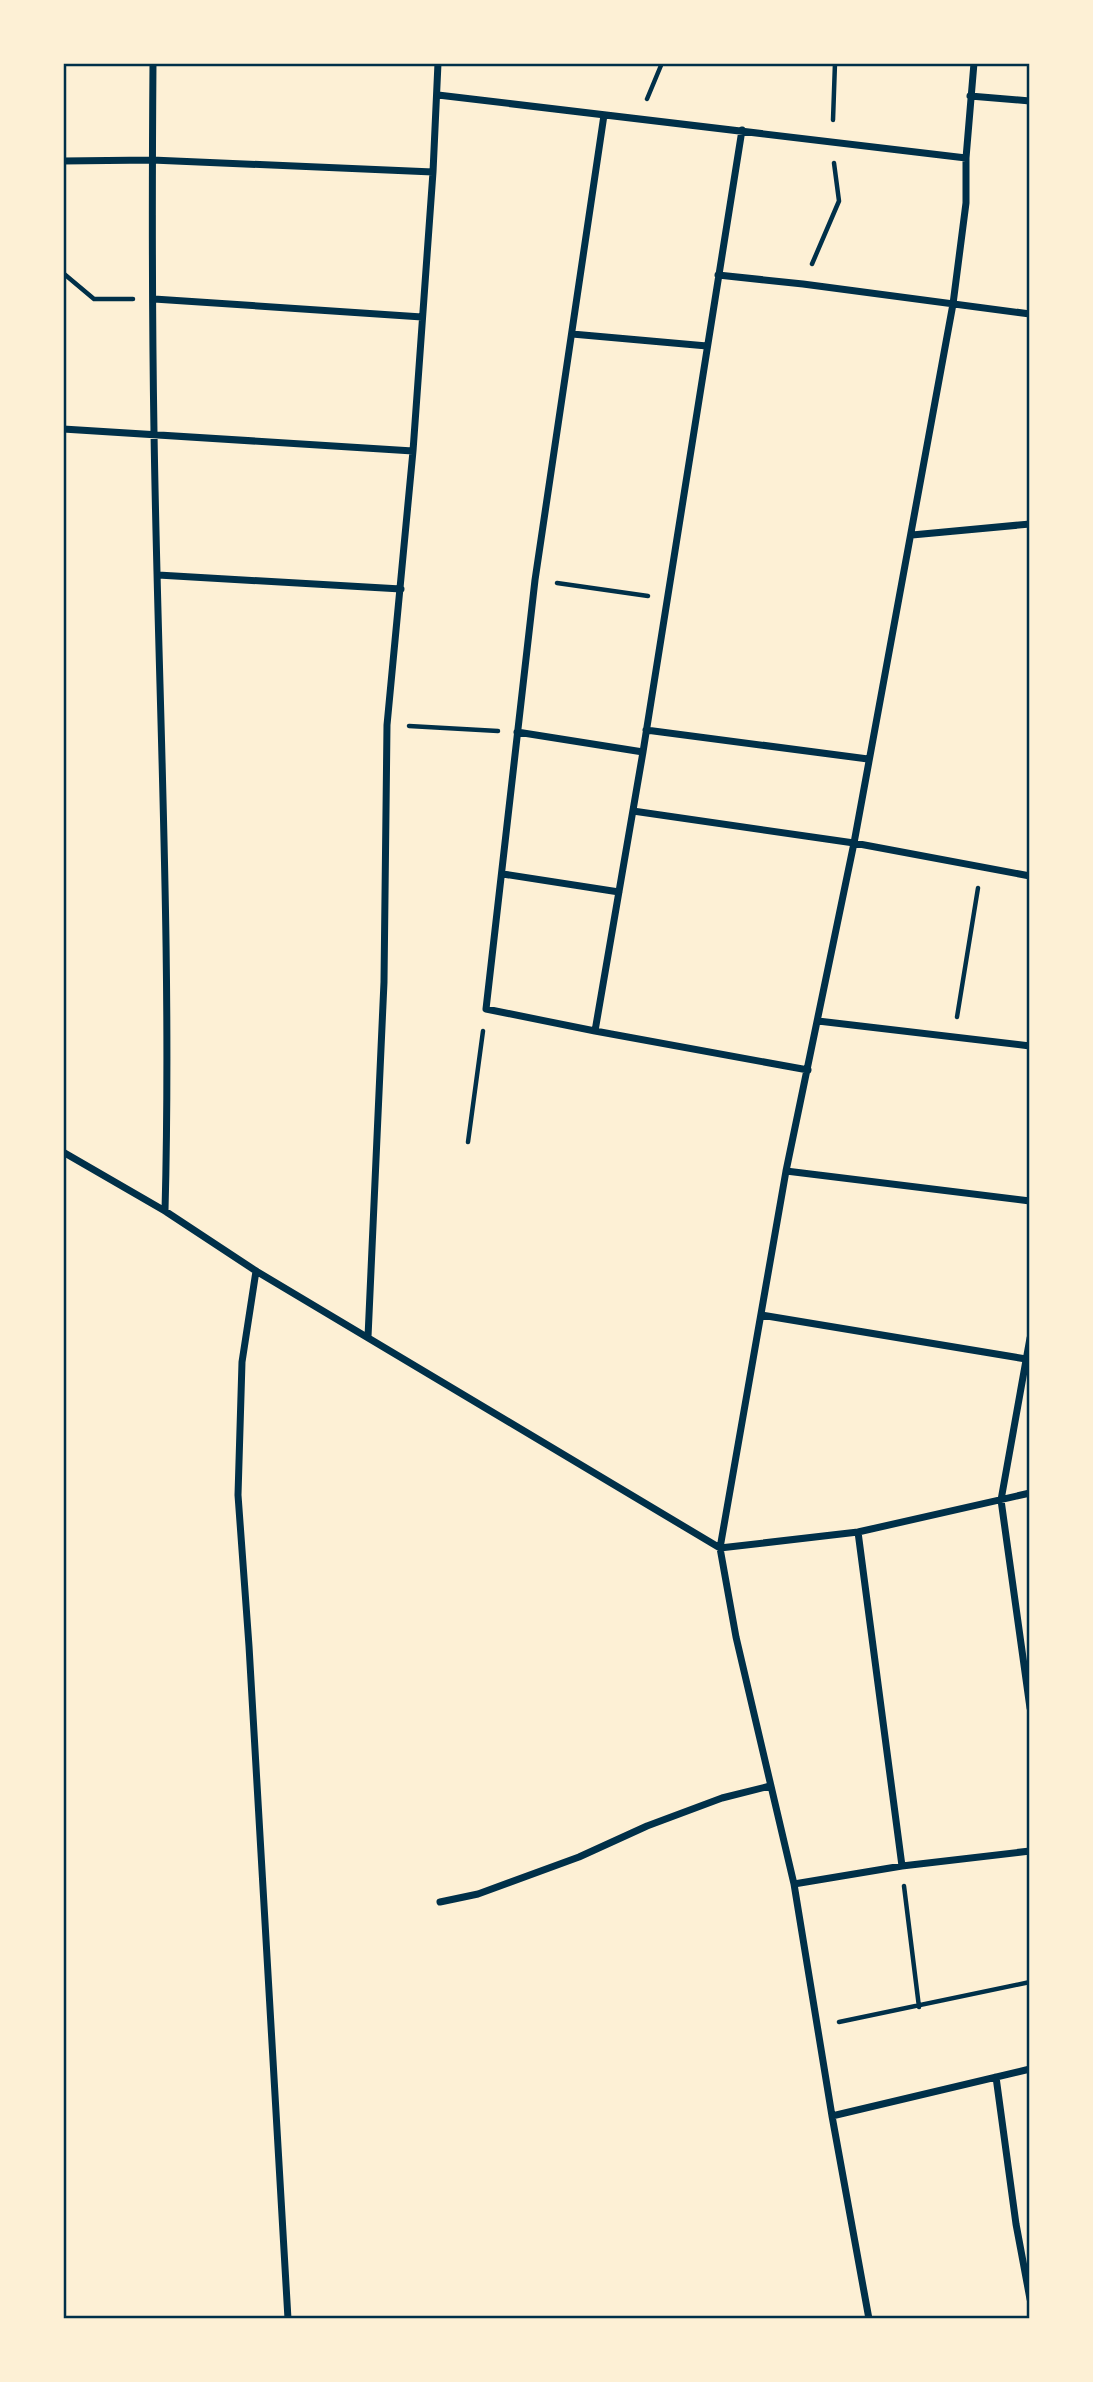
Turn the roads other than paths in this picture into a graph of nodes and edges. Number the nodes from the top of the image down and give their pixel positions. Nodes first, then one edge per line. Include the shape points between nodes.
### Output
1 (153, 63) edge
2 (438, 63) edge
3 (974, 63) edge
4 (438, 95) junction
5 (970, 96) junction
6 (1030, 101) edge
7 (604, 115) junction
8 (742, 130) junction
9 (966, 158) junction
10 (63, 160) edge
11 (152, 160) junction
12 (433, 172) junction
13 (718, 275) junction
14 (154, 299) junction
15 (953, 304) junction
16 (1030, 314) edge
17 (422, 317) junction
18 (572, 334) junction
19 (707, 346) junction
20 (63, 429) edge
21 (154, 433) junction
22 (413, 451) junction
23 (1030, 524) edge
24 (912, 535) junction
25 (158, 575) junction
26 (401, 589) junction
27 (646, 730) junction
28 (517, 732) junction
29 (643, 752) junction
30 (868, 759) junction
31 (633, 811) junction
32 (855, 843) junction
33 (503, 874) junction
34 (1030, 876) edge
35 (618, 892) junction
36 (818, 1021) junction
37 (595, 1031) junction
38 (1030, 1046) edge
39 (808, 1070) junction
40 (63, 1152) edge
41 (786, 1171) junction
42 (1030, 1201) edge
43 (165, 1211) junction
44 (256, 1270) junction
45 (761, 1315) junction
46 (368, 1337) junction
47 (1030, 1338) edge
48 (1026, 1359) junction
49 (1030, 1493) edge
50 (1001, 1500) junction
51 (858, 1532) junction
52 (720, 1548) junction
53 (1030, 1708) edge
54 (769, 1786) junction
55 (1030, 1851) edge
56 (902, 1866) junction
57 (794, 1884) junction
58 (440, 1902) dead end
59 (1030, 2069) edge
60 (996, 2077) junction
61 (832, 2116) junction
62 (1030, 2299) edge
63 (288, 2319) edge
64 (869, 2319) edge

1 - 11 street
2 - 4 street
3 - 5 street
4 - 7 street
4 - 12 street
5 - 6 street
5 - 9 street
7 - 8 street
7 - 18 street
8 - 9 street
8 - 13 street
9 - 15 street
10 - 11 street
11 - 12 street
11 - 14 street
12 - 17 street
13 - 15 street
13 - 19 street
14 - 17 street
14 - 21 street
15 - 16 street
15 - 24 street
17 - 22 street
18 - 19 street
18 - 28 street
19 - 27 street
20 - 21 street
21 - 22 street
21 - 25 street
22 - 26 street
23 - 24 street
24 - 30 street
25 - 26 street
25 - 43 street via 167,912
26 - 46 street via 387,725 384,982
27 - 29 street
27 - 30 street
28 - 29 street
28 - 33 street
29 - 31 street
30 - 32 street
31 - 32 street
31 - 35 street
32 - 34 street
32 - 36 street
33 - 35 street
33 - 37 street via 486,1009
35 - 37 street
36 - 38 street
36 - 39 street
37 - 39 street
39 - 41 street
40 - 43 street
41 - 42 street
41 - 45 street
43 - 44 street
44 - 46 street
44 - 63 street via 242,1362 238,1495
45 - 48 street
45 - 52 street
46 - 52 street
47 - 48 street
48 - 50 street
49 - 50 street
50 - 51 street
50 - 53 street
51 - 52 street
51 - 56 street
52 - 54 street
54 - 57 street
54 - 58 street via 722,1797 567,1862 478,1894
55 - 56 street
56 - 57 street
57 - 61 street
59 - 60 street
60 - 61 street
60 - 62 street
61 - 64 street

